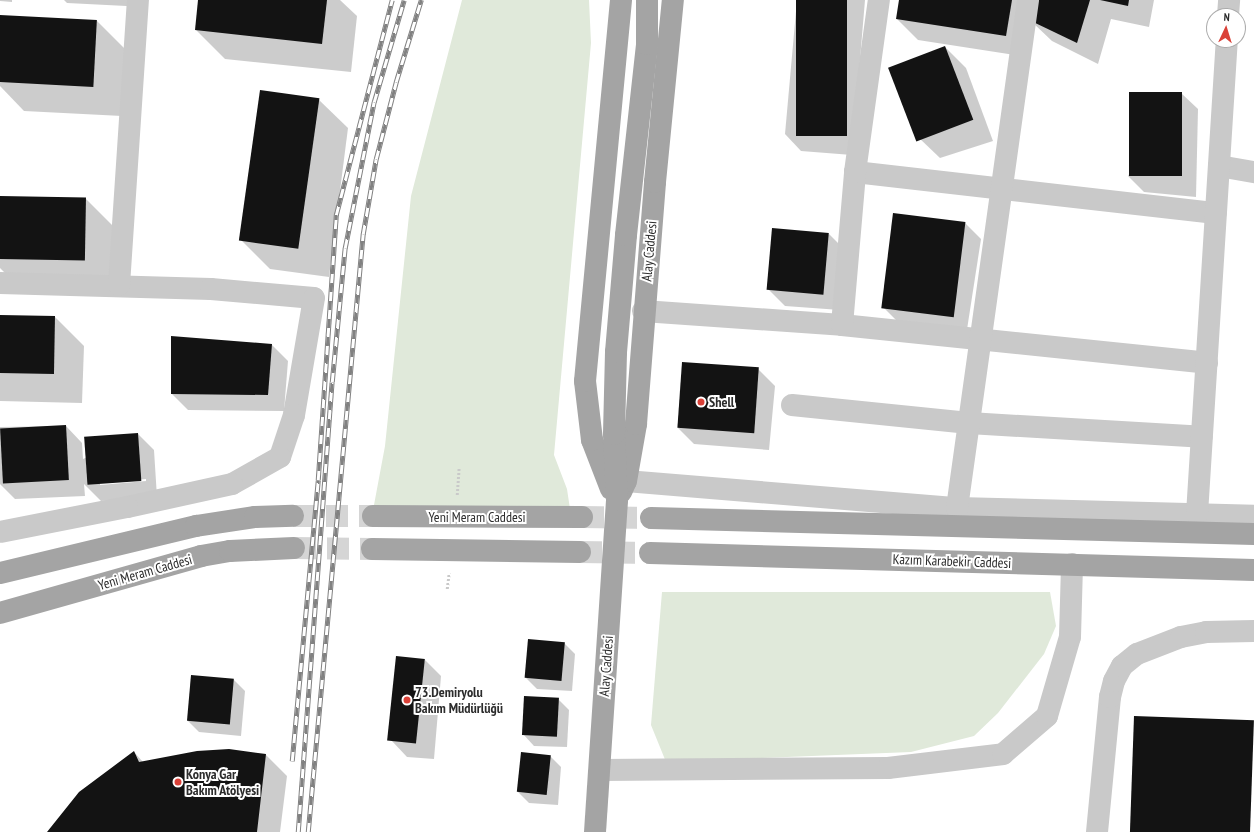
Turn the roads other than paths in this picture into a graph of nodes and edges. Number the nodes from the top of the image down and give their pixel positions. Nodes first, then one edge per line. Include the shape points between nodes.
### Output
1 (138, 0) edge
2 (621, 0) edge
3 (647, 0) edge
4 (673, 0) edge
5 (879, 0) edge
6 (1028, 0) edge
7 (1227, 48) edge
8 (1220, 166) junction
9 (855, 172) junction
10 (1254, 172) edge
11 (1002, 189) junction
12 (1216, 213) junction
13 (0, 282) edge
14 (119, 285) junction
15 (643, 311) junction
16 (842, 325) junction
17 (981, 340) junction
18 (1207, 363) junction
19 (792, 405) dead end
20 (969, 423) junction
21 (1202, 437) junction
22 (626, 481) junction
23 (617, 500) junction
24 (957, 508) junction
25 (1197, 514) junction
26 (293, 516) tunnel mouth
27 (373, 516) tunnel mouth
28 (1254, 516) edge
29 (582, 517) tunnel mouth
30 (651, 518) tunnel mouth
31 (0, 532) edge
32 (1254, 534) edge
33 (294, 548) tunnel mouth
34 (372, 548) tunnel mouth
35 (580, 552) tunnel mouth
36 (650, 553) tunnel mouth
37 (1072, 564) junction
38 (1254, 570) edge
39 (0, 573) edge
40 (0, 613) edge
41 (1254, 631) edge
42 (600, 770) junction
43 (595, 832) edge
44 (1098, 832) edge

1 - 14 street
2 - 23 main road via 585,381 592,440 602,471
3 - 23 main road, Alay Caddesi via 647,44 616,352 614,434
4 - 15 main road, Alay Caddesi
5 - 9 street
6 - 11 street
7 - 8 street
8 - 10 street
8 - 12 street
9 - 11 street
9 - 16 street
11 - 12 street
11 - 17 street
12 - 18 street
13 - 14 street
14 - 31 street via 211,289 314,298 294,415 280,457 232,484 127,508
15 - 16 street
15 - 22 main road, Alay Caddesi via 636,424
16 - 17 street
17 - 18 street
17 - 20 street
18 - 21 street
19 - 20 street
20 - 21 street
20 - 24 street
21 - 25 street
22 - 23 main road, Alay Caddesi
22 - 24 street
23 - 42 main road, Alay Caddesi
24 - 25 street
25 - 28 street
26 - 39 main road via 255,517 196,526
27 - 29 main road, Yeni Meram Caddesi
30 - 32 main road
33 - 40 main road, Yeni Meram Caddesi via 230,550 201,556
34 - 35 main road
36 - 37 main road, Kazım Karabekir Caddesi
37 - 38 main road, Kazım Karabekir Caddesi
37 - 42 street via 1070,637 1047,716 1003,754 888,768
41 - 44 street via 1206,632 1181,637 1137,654 1122,666 1114,681 1110,697
42 - 43 main road, Alay Caddesi

